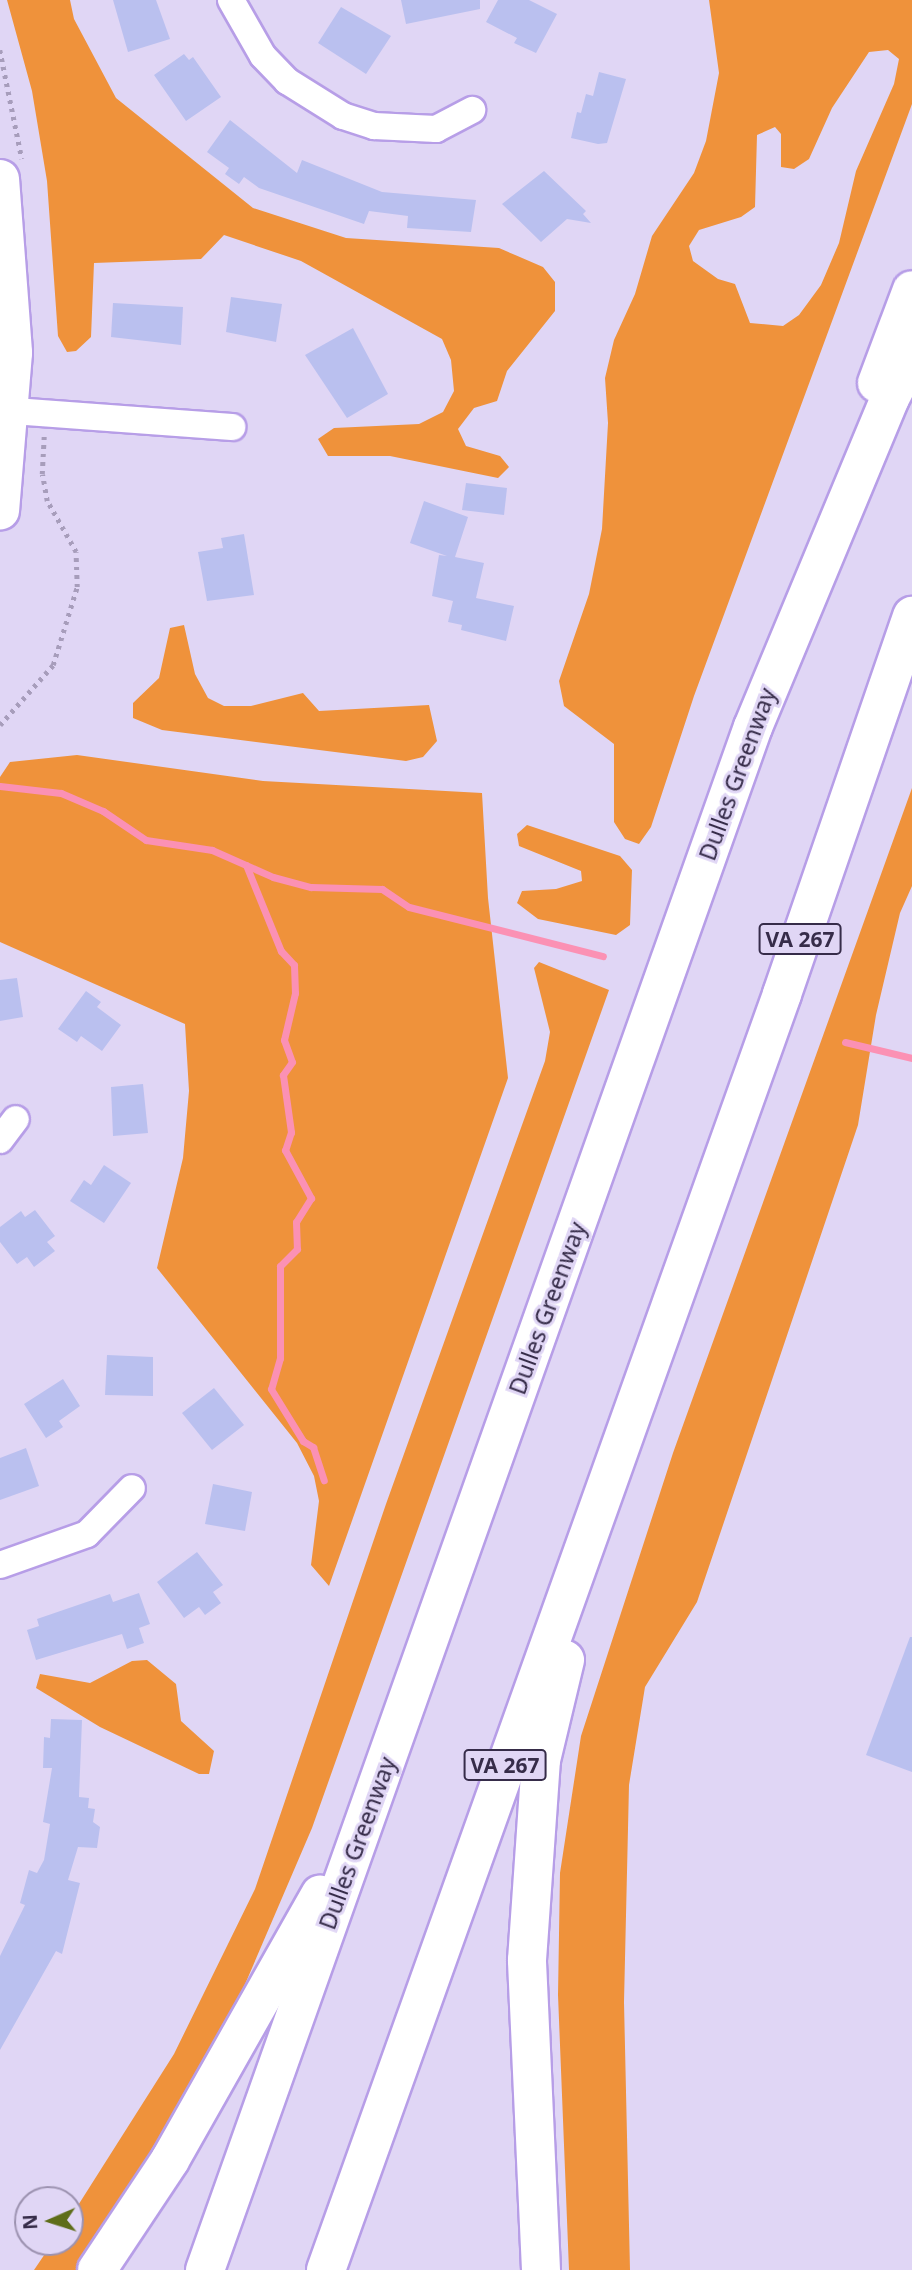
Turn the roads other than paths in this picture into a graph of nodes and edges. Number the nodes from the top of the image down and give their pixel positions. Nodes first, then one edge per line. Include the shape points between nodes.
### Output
1 (231, 0) edge
2 (472, 110) dead end
3 (0, 179) edge
4 (912, 290) edge
5 (912, 356) edge
6 (5, 411) edge
7 (232, 427) dead end
8 (0, 510) edge
9 (912, 616) edge
10 (715, 832) junction
11 (685, 1261) junction
12 (132, 1488) dead end
13 (0, 1565) edge
14 (367, 1815) junction
15 (97, 2270) edge
16 (205, 2270) edge
17 (326, 2270) edge
18 (541, 2270) edge

1 - 2 street via 263,56 287,81 343,116 374,126 436,129
3 - 6 main road via 13,310
4 - 10 main road via 776,630
5 - 10 main road, Dulles Greenway via 800,613
6 - 7 street
6 - 8 main road
9 - 11 main road, VA 267
10 - 14 main road, Dulles Greenway
11 - 17 main road, VA 267
11 - 18 main road via 564,1662 541,1760 527,1960
12 - 13 street via 87,1534
14 - 15 main road via 170,2160
14 - 16 main road, Dulles Greenway

